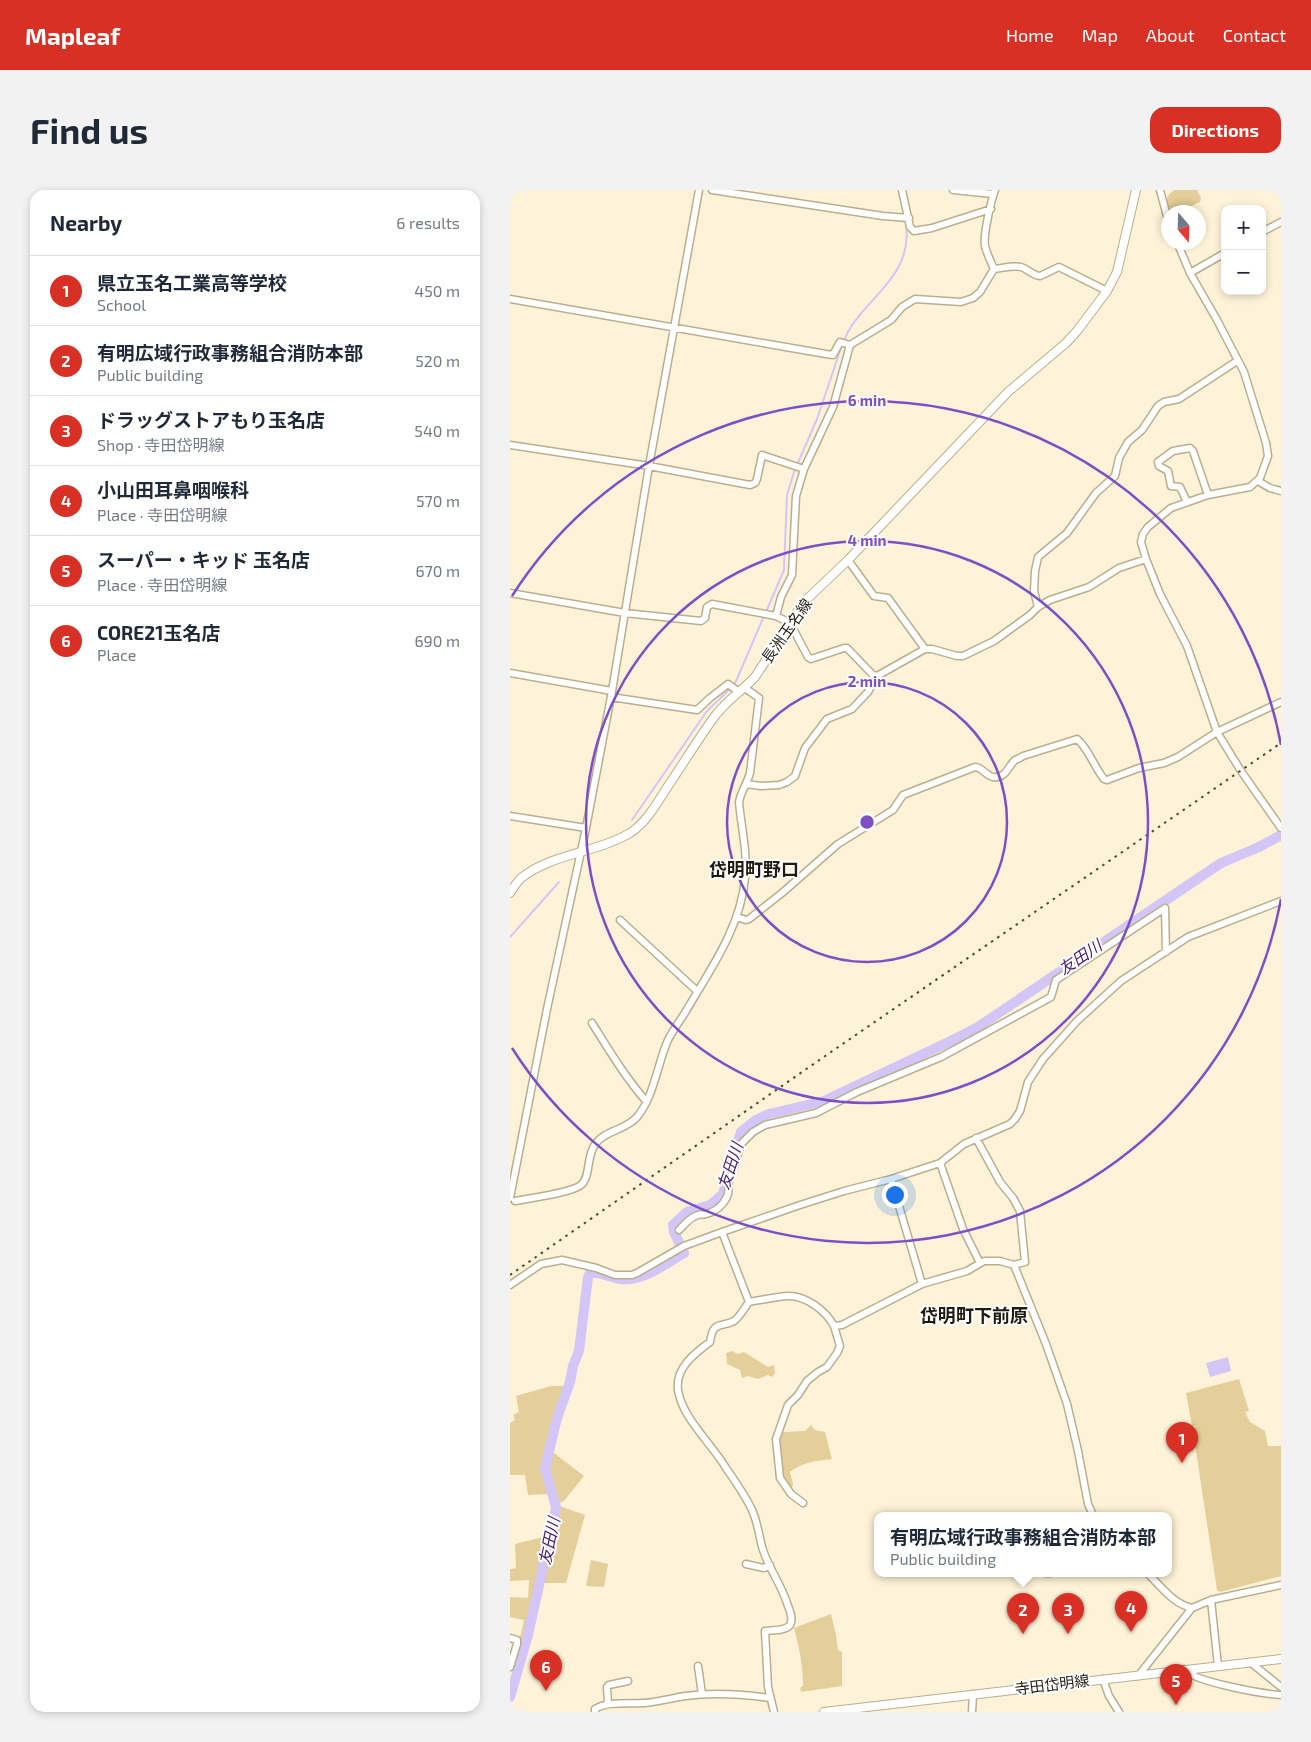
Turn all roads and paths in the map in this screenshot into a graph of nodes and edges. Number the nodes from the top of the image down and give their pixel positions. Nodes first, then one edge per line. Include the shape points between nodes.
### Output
1 (699, 190) edge
2 (712, 190) edge
3 (902, 190) edge
4 (953, 190) edge
5 (1136, 190) edge
6 (1160, 190) edge
7 (994, 192) edge
8 (1164, 205) edge
9 (991, 209) junction
10 (906, 218) junction
11 (1281, 222) edge
12 (1266, 230) edge
13 (1180, 250) edge
14 (1221, 255) edge
15 (994, 269) junction
16 (1190, 272) junction
17 (1107, 291) junction
18 (510, 299) edge
19 (674, 329) junction
20 (845, 344) junction
21 (1237, 361) junction
22 (510, 445) edge
23 (649, 466) junction
24 (799, 466) junction
25 (1258, 481) junction
26 (1281, 491) edge
27 (1208, 495) junction
28 (1187, 502) junction
29 (1146, 559) junction
30 (848, 560) junction
31 (510, 593) edge
32 (1038, 607) junction
33 (625, 613) junction
34 (776, 616) junction
35 (790, 623) junction
36 (925, 649) junction
37 (510, 673) edge
38 (877, 676) junction
39 (737, 688) junction
40 (611, 694) junction
41 (1281, 702) edge
42 (1217, 732) junction
43 (746, 784) junction
44 (510, 816) edge
45 (586, 828) junction
46 (1281, 828) edge
47 (581, 852) junction
48 (510, 893) edge
49 (1281, 901) edge
50 (737, 917) junction
51 (620, 920) dead end
52 (1166, 952) junction
53 (697, 991) junction
54 (592, 1023) dead end
55 (646, 1101) junction
56 (976, 1138) junction
57 (940, 1162) junction
58 (891, 1179) junction
59 (512, 1200) edge
60 (679, 1230) dead end
61 (722, 1232) junction
62 (980, 1264) junction
63 (1014, 1264) junction
64 (922, 1284) junction
65 (510, 1285) edge
66 (749, 1302) junction
67 (834, 1326) junction
68 (803, 1503) dead end
69 (1092, 1512) edge
70 (746, 1564) dead end
71 (770, 1565) junction
72 (1151, 1577) edge
73 (1281, 1585) edge
74 (1211, 1600) junction
75 (1192, 1608) junction
76 (510, 1638) edge
77 (1281, 1659) edge
78 (1250, 1662) junction
79 (510, 1666) edge
80 (698, 1666) dead end
81 (1218, 1666) junction
82 (1184, 1669) junction
83 (1138, 1676) junction
84 (1103, 1679) junction
85 (628, 1681) dead end
86 (1281, 1687) edge
87 (702, 1694) junction
88 (973, 1694) junction
89 (1281, 1695) edge
90 (770, 1698) junction
91 (608, 1704) junction
92 (595, 1712) edge
93 (774, 1712) edge
94 (824, 1712) edge
95 (972, 1712) edge
96 (1119, 1712) edge

1 - 19 street
2 - 10 street
3 - 10 street
4 - 7 street
5 - 17 main road, 長洲玉名線 via 1117,272
6 - 8 street
7 - 9 street
9 - 10 street via 914,231
9 - 15 street via 985,240
11 - 12 street
13 - 16 street
14 - 16 street
15 - 17 street via 1023,268 1040,276 1059,267
15 - 20 street via 973,298 961,302 915,299 902,307 891,320
16 - 21 street
17 - 30 main road, 長洲玉名線 via 1066,343 1008,392
18 - 19 street
19 - 20 street via 833,355
19 - 23 street
20 - 24 street via 833,407
21 - 25 street via 1244,372 1266,443 1268,456
21 - 32 street via 1179,400 1158,406 1142,430 1128,442 1119,458 1115,476 1096,493 1067,533 1038,557 1034,591
22 - 23 street
23 - 24 street via 750,485 757,479 762,455
23 - 33 street
24 - 34 street via 792,576
25 - 26 street
25 - 27 street via 1250,487
27 - 28 street
27 - 28 street via 1192,450 1173,451 1158,462 1168,471 1171,486 1180,487
28 - 29 street via 1166,511 1148,527 1141,542
29 - 32 street via 1119,568 1089,587
29 - 42 street via 1187,646
30 - 35 main road, 長洲玉名線 via 804,603
30 - 36 street via 874,596 888,598
31 - 33 street
32 - 36 street via 994,641 963,656
33 - 34 street via 701,621 706,618 707,607 712,604
33 - 40 street
34 - 35 street
35 - 38 street via 811,659 848,648
35 - 39 main road, 長洲玉名線 via 755,677
36 - 38 street
37 - 40 street
38 - 43 street via 852,709 827,719 805,748 795,776 788,782 761,786
39 - 40 street via 728,684 697,710
39 - 43 street via 759,698
39 - 47 main road, 長洲玉名線 via 639,826 612,841
40 - 45 street
41 - 42 street
42 - 46 street
42 - 50 street via 1178,758 1107,780 1097,771 1082,742 1077,739 1023,756 1015,760 1005,774 991,776 974,767 904,795 892,810 838,844 750,919
43 - 50 street via 739,802 746,870
44 - 45 street
45 - 47 street
47 - 48 main road, 長洲玉名線 via 538,867 520,879
47 - 59 street via 547,1009
49 - 52 street via 1202,930
50 - 53 street
51 - 53 street
52 - 56 street via 1121,981 1055,1045 1033,1072 1016,1120
52 - 60 street via 1165,908 1056,980 1051,997 941,1057 816,1113 765,1125 741,1144 722,1206 690,1219
53 - 55 street via 668,1040
54 - 55 street
55 - 59 street via 636,1118 596,1142 590,1152 586,1180 581,1185 570,1191
56 - 57 street
56 - 63 street via 1020,1211 1025,1262
57 - 58 street
57 - 62 street via 963,1229
58 - 61 street via 800,1204
58 - 64 street
61 - 65 street via 682,1247 632,1275 555,1261 541,1264
61 - 66 street
62 - 63 street via 984,1261
62 - 64 street
63 - 69 street via 1067,1404
64 - 67 street via 842,1325
66 - 67 street via 789,1296 804,1299 829,1316
66 - 71 street via 733,1321 717,1326 710,1342 686,1363 678,1389 687,1413 725,1465 752,1510
67 - 68 street via 840,1346 837,1353 827,1367 807,1381 788,1405 776,1438 780,1478 791,1494
70 - 71 street via 764,1568
71 - 90 street via 792,1618 786,1628 765,1631
72 - 75 street via 1173,1599
73 - 74 street
74 - 75 street
74 - 81 street
75 - 83 street
76 - 79 street via 517,1640 518,1644
77 - 78 main road, 寺田岱明線
78 - 81 main road, 寺田岱明線
78 - 86 street
80 - 87 street
81 - 82 main road, 寺田岱明線
82 - 83 main road, 寺田岱明線
82 - 89 street via 1187,1674 1206,1680
83 - 84 main road, 寺田岱明線
84 - 88 main road, 寺田岱明線
84 - 96 street
85 - 91 street via 607,1687
87 - 90 street
87 - 91 street
88 - 94 main road, 寺田岱明線
88 - 95 street
90 - 93 street
91 - 92 street via 597,1707

